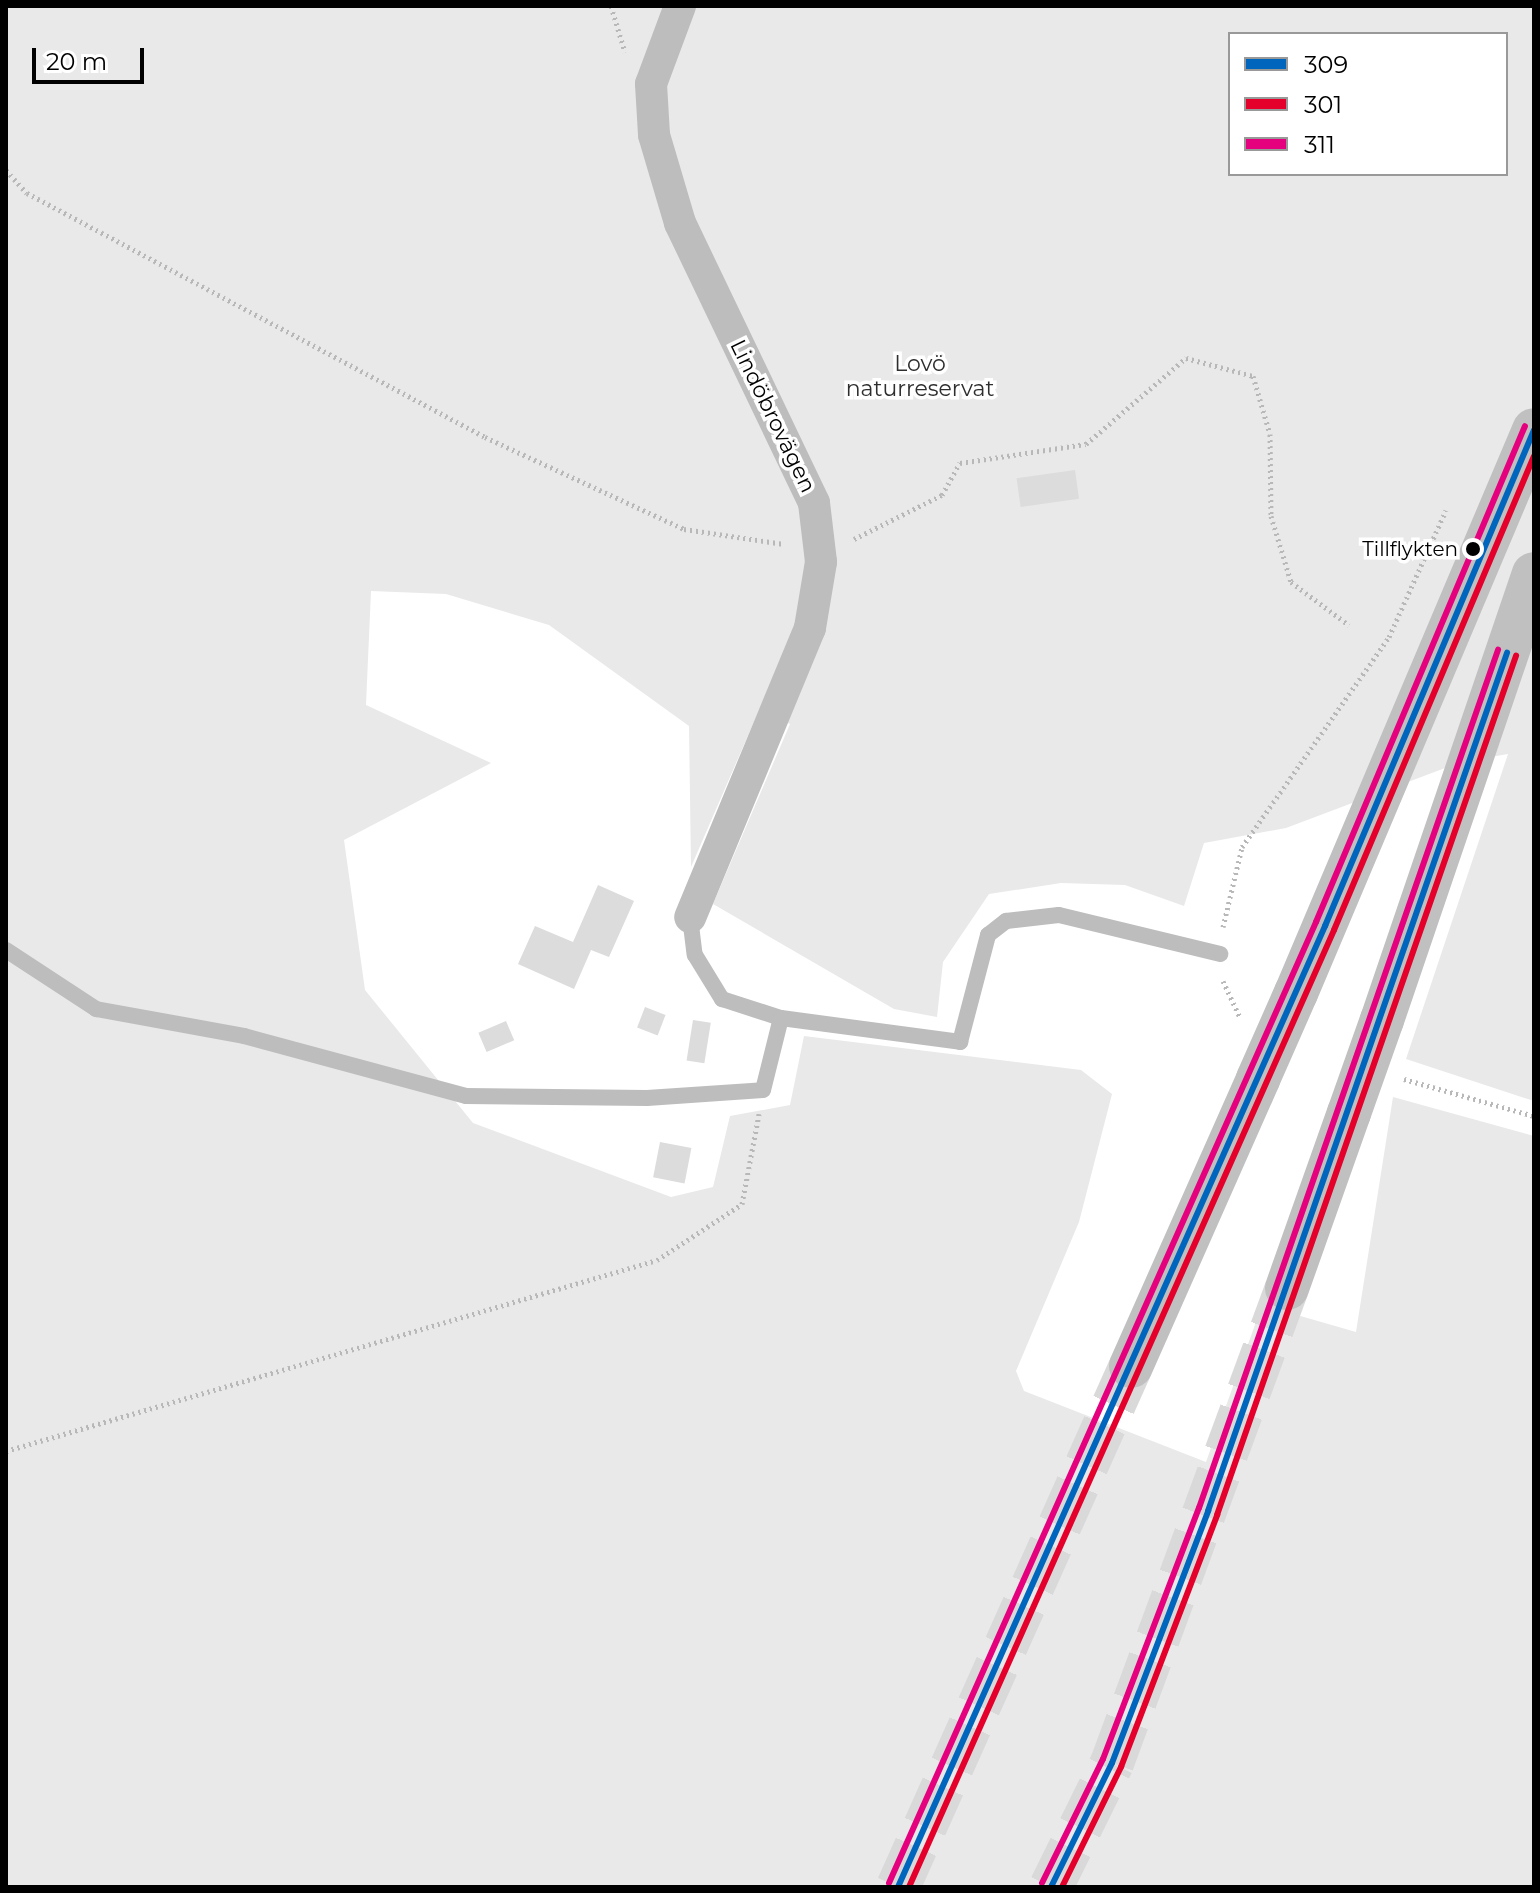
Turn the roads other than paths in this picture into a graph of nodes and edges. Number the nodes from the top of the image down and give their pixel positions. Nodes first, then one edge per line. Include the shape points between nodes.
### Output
1 (680, 6) edge
2 (1534, 430) edge
3 (1534, 574) edge
4 (690, 917) joint
5 (6, 950) edge
6 (1220, 954) road end
7 (781, 1018) junction
8 (1287, 1288) tunnel mouth
9 (1131, 1366) tunnel mouth

1 - 4 street, Lindöbrovägen via 651,84 654,135 680,223 814,503 821,562 810,628
2 - 9 main road, bridge via 1296,993
3 - 8 main road, bridge
4 - 7 lane via 695,955 722,999
5 - 7 lane via 96,1009 244,1036 466,1096 647,1098 763,1090
6 - 7 lane via 1032,915 988,935 960,1042

